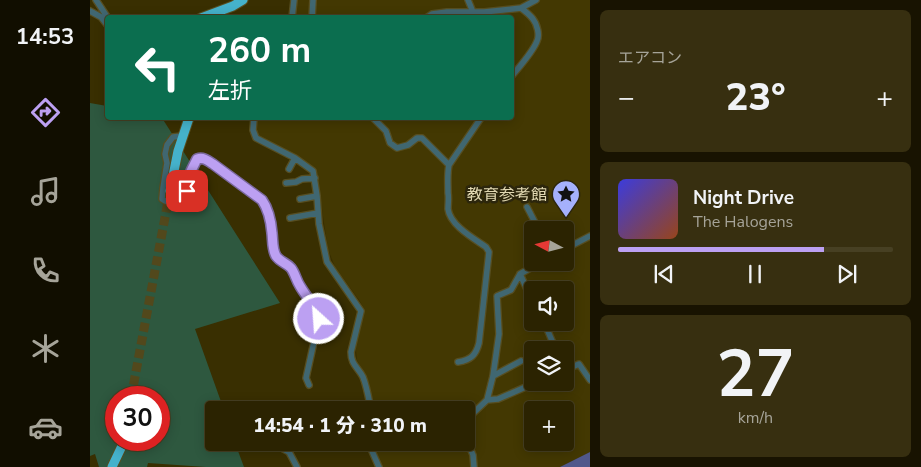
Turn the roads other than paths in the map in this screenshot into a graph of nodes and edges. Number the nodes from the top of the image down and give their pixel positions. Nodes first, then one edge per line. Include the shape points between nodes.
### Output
1 (104, 0) edge
2 (242, 0) edge
3 (294, 0) edge
4 (313, 0) edge
5 (468, 0) edge
6 (536, 0) edge
7 (98, 3) edge
8 (521, 8) junction
9 (90, 11) edge
10 (473, 12) junction
11 (106, 15) edge
12 (209, 15) edge
13 (292, 15) edge
14 (312, 15) edge
15 (430, 15) edge
16 (105, 22) edge
17 (514, 73) edge
18 (188, 120) edge
19 (254, 120) edge
20 (375, 120) edge
21 (480, 120) edge
22 (182, 136) junction
23 (295, 158) junction
24 (449, 165) junction
25 (289, 169) dead end
26 (315, 178) junction
27 (286, 182) dead end
28 (170, 191) tunnel mouth
29 (317, 196) junction
30 (300, 199) dead end
31 (527, 207) dead end
32 (318, 214) junction
33 (290, 218) dead end
34 (534, 221) edge
35 (590, 236) edge
36 (574, 244) edge
37 (525, 271) edge
38 (520, 274) junction
39 (524, 283) edge
40 (521, 361) dead end
41 (458, 362) dead end
42 (574, 366) edge
43 (493, 376) junction
44 (590, 380) edge
45 (308, 385) dead end
46 (524, 388) edge
47 (487, 400) junction
48 (369, 401) edge
49 (475, 411) edge
50 (120, 451) edge
51 (288, 451) edge
52 (372, 451) edge
53 (471, 451) edge
54 (112, 467) edge
55 (298, 467) edge
56 (379, 467) edge
57 (474, 467) edge

1 - 7 street
2 - 12 highway
3 - 13 street
4 - 14 street
5 - 10 street
6 - 8 street
7 - 11 street
8 - 10 street
8 - 17 street via 533,18 538,37
9 - 16 street
10 - 15 street
18 - 22 highway
19 - 23 street via 256,138
20 - 24 street via 397,148 422,138
21 - 24 street
22 - 28 highway
22 - 45 street via 173,137 167,145 168,163 162,199 171,202 184,197 194,164 200,158 262,200 268,208 276,255 292,269 319,319 306,378
23 - 25 street
23 - 26 street via 314,171
24 - 41 street via 450,217 489,252 477,352 471,358
26 - 27 street
26 - 29 street
29 - 30 street
29 - 32 street
31 - 34 street
32 - 33 street
32 - 48 street via 327,262 361,311 351,358 363,377
35 - 36 street
37 - 38 street
38 - 39 street
38 - 43 street via 511,290 497,296 499,334
40 - 43 street
42 - 44 street via 579,364
43 - 47 street
46 - 47 street via 498,399
47 - 49 street
50 - 54 highway
51 - 55 street
52 - 56 street
53 - 57 street

